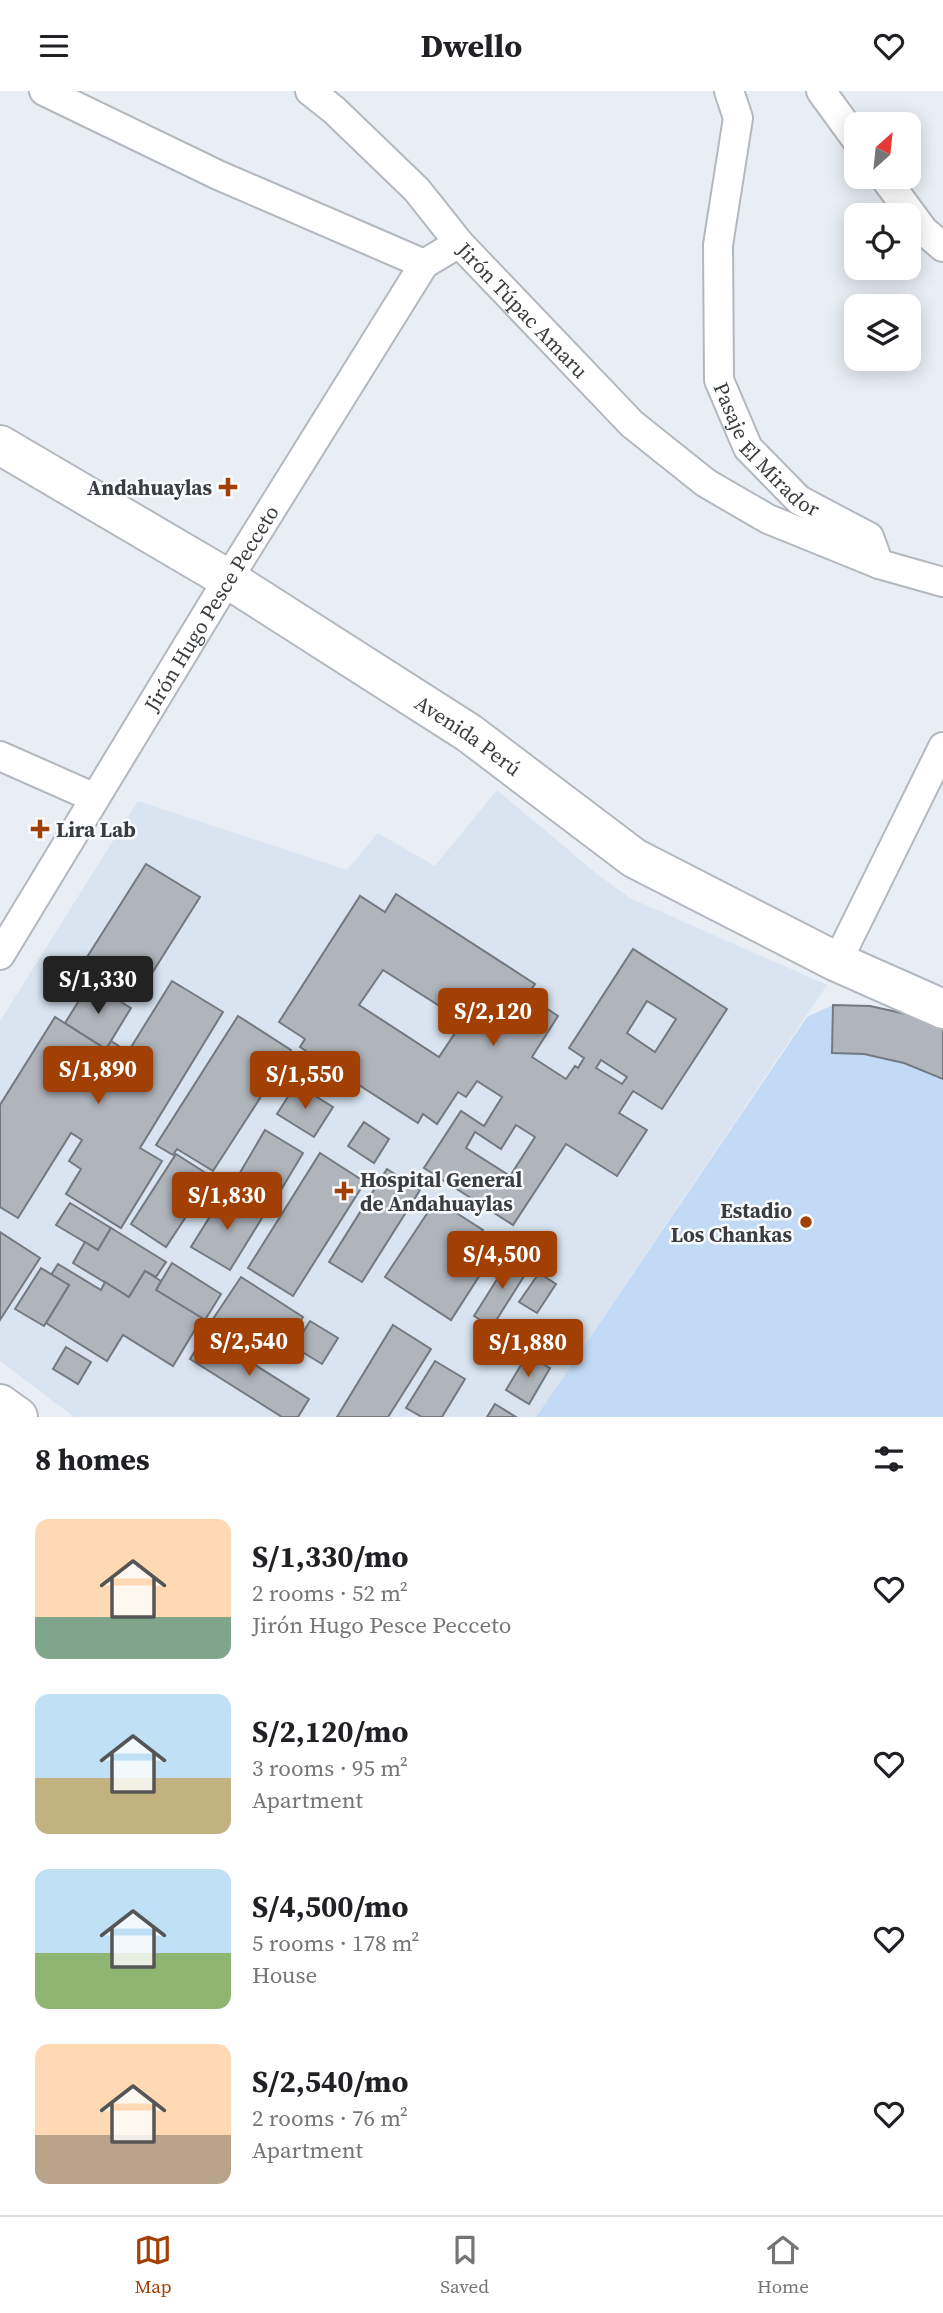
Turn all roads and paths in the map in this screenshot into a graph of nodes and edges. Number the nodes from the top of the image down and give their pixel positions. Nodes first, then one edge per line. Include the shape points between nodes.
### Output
1 (44, 91) edge
2 (310, 91) edge
3 (729, 91) edge
4 (821, 91) edge
5 (844, 123) edge
6 (893, 189) edge
7 (459, 243) junction
8 (943, 247) edge
9 (424, 264) junction
10 (0, 445) edge
11 (879, 564) junction
12 (228, 579) junction
13 (943, 582) edge
14 (943, 747) edge
15 (0, 756) edge
16 (95, 798) junction
17 (0, 955) edge
18 (837, 962) junction
19 (943, 1009) edge
20 (0, 1404) edge
21 (18, 1417) edge

1 - 9 street, Jirón Túpac Amaru via 218,175
2 - 7 street via 417,190
3 - 11 street, Pasaje El Mirador via 738,118 718,245 719,380 748,448 799,500 869,537
4 - 5 street
6 - 8 street via 923,231
7 - 9 street, Jirón Túpac Amaru
7 - 11 street, Jirón Túpac Amaru via 632,424 706,483 768,519
9 - 12 street, Jirón Hugo Pesce Pecceto
10 - 12 main road, Avenida Perú
11 - 13 street, Jirón Túpac Amaru
12 - 16 street, Jirón Hugo Pesce Pecceto
12 - 18 main road, Avenida Perú via 469,733 634,858
14 - 18 street
15 - 16 street
16 - 17 street, Jirón Hugo Pesce Pecceto
18 - 19 main road, Avenida Perú
20 - 21 main road

